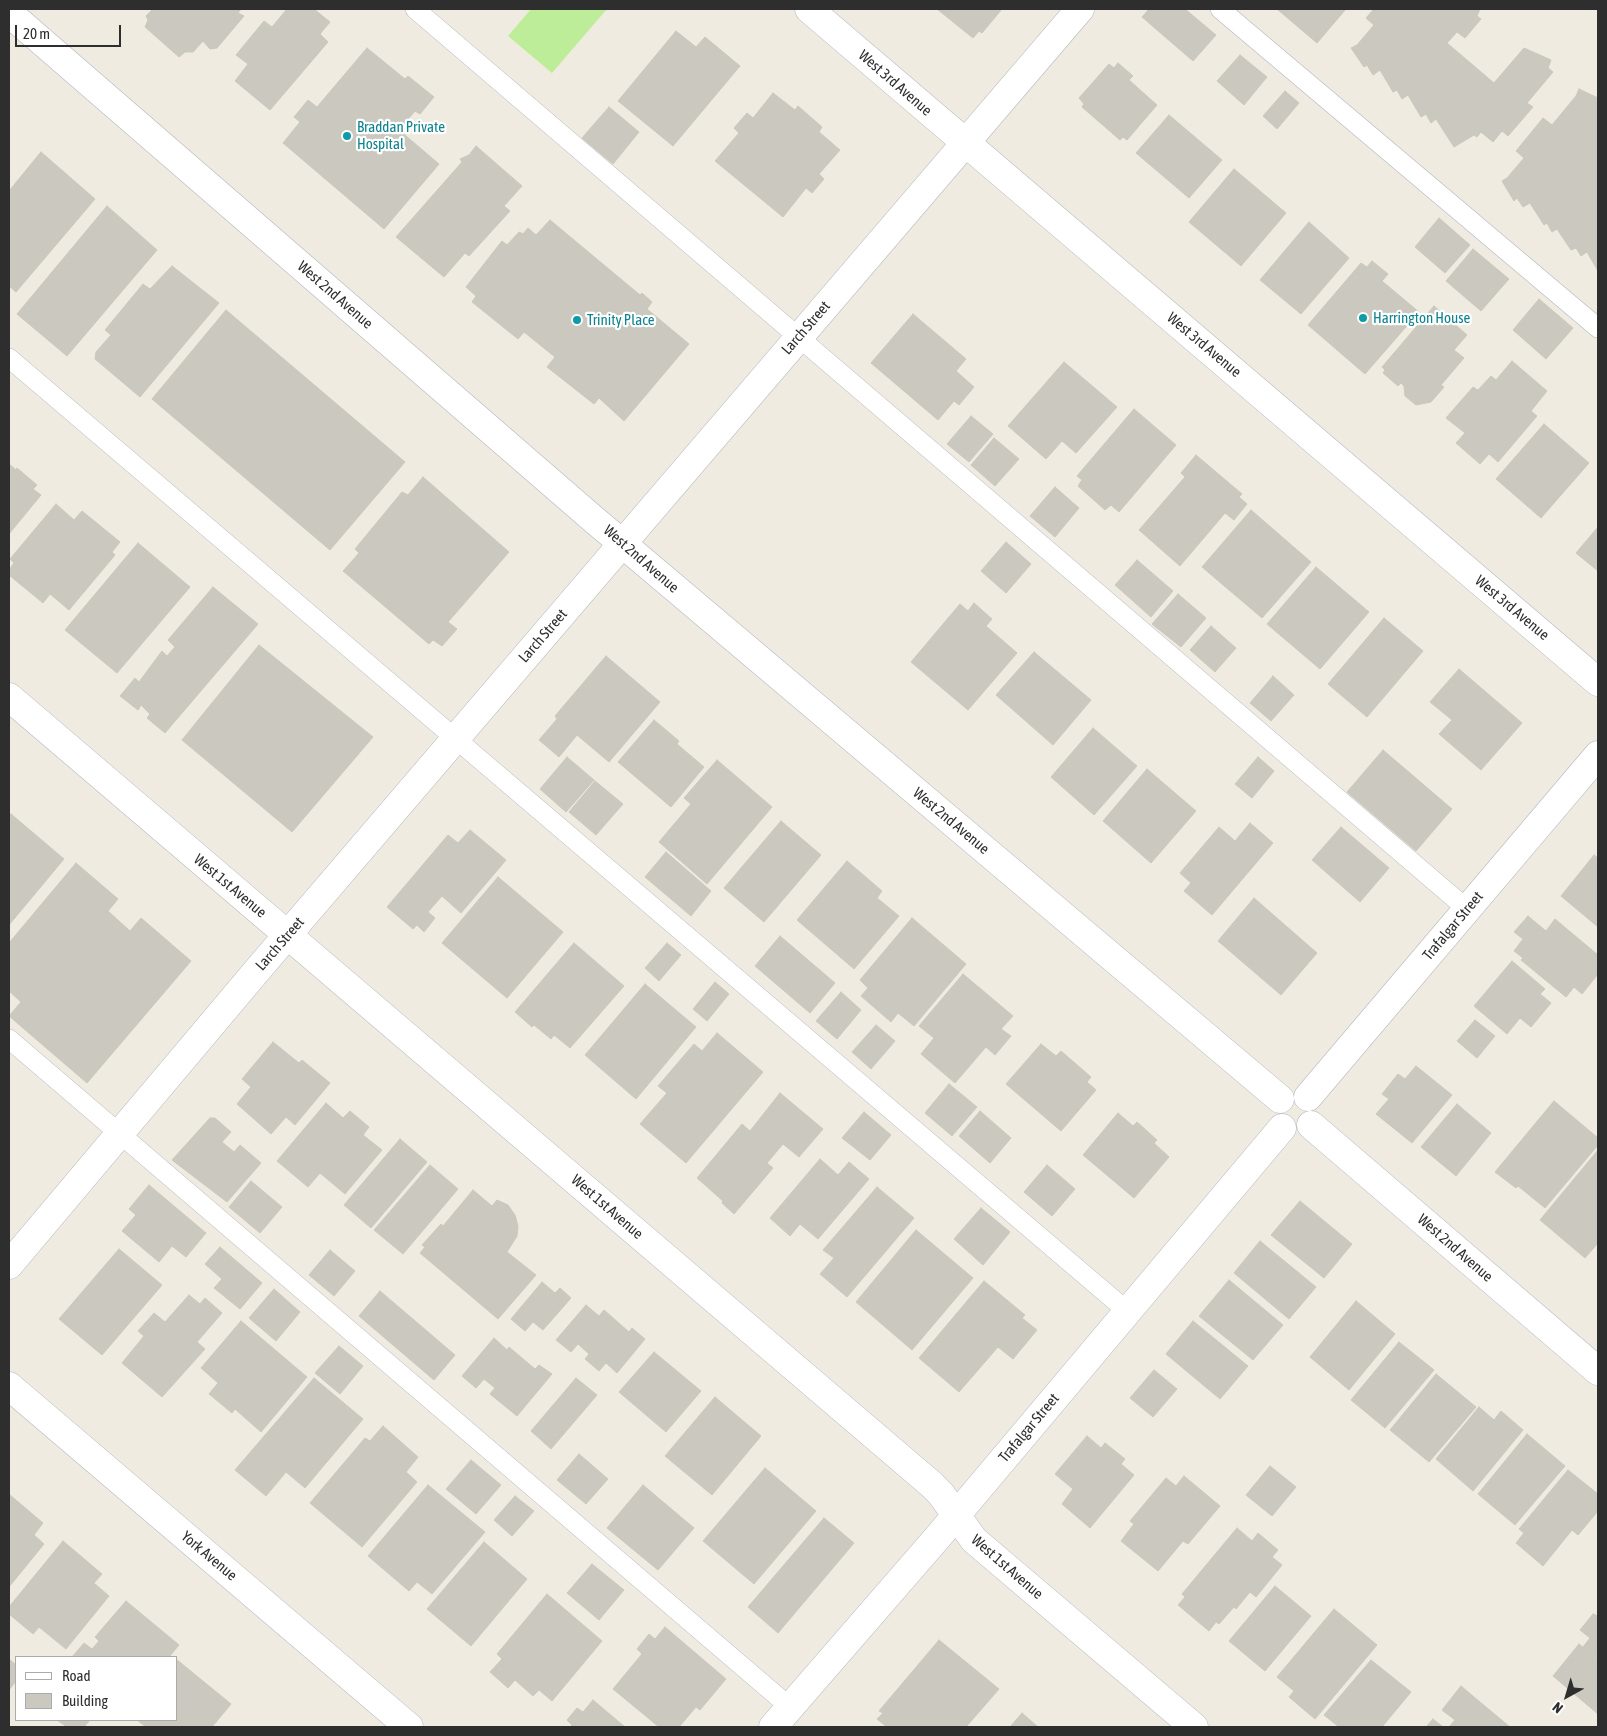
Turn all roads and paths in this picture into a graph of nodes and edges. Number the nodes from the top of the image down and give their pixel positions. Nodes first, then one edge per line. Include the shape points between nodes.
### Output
1 (415, 9) edge
2 (809, 9) edge
3 (1080, 9) edge
4 (1220, 9) edge
5 (9, 13) edge
6 (966, 142) junction
7 (1598, 328) edge
8 (798, 337) junction
9 (9, 358) edge
10 (623, 543) junction
11 (1598, 682) edge
12 (9, 697) edge
13 (456, 737) junction
14 (1598, 754) edge
15 (1467, 909) junction
16 (288, 934) junction
17 (9, 1039) edge
18 (1308, 1097) junction
19 (1280, 1099) junction
20 (1311, 1125) junction
21 (1282, 1128) junction
22 (119, 1132) junction
23 (9, 1265) edge
24 (1127, 1311) junction
25 (1598, 1371) edge
26 (9, 1386) edge
27 (955, 1516) junction
28 (782, 1718) edge
29 (409, 1727) edge
30 (1194, 1727) edge

1 - 8 lane
2 - 6 street, West 3rd Avenue
3 - 6 street, Larch Street
4 - 7 lane
5 - 10 street, West 2nd Avenue
6 - 8 street, Larch Street
6 - 11 street, West 3rd Avenue
8 - 10 street, Larch Street
8 - 15 lane
9 - 13 lane
10 - 13 street, Larch Street
10 - 19 street, West 2nd Avenue
12 - 16 street, West 1st Avenue
13 - 16 street, Larch Street
13 - 24 lane
14 - 15 street, Trafalgar Street
15 - 18 street, Trafalgar Street
16 - 22 street, Larch Street
16 - 27 street, West 1st Avenue via 931,1484
17 - 22 lane
18 - 19 street via 1290,1093
18 - 20 street via 1315,1113
19 - 21 street via 1276,1104 1275,1117
20 - 21 street via 1294,1133
20 - 25 street, West 2nd Avenue
21 - 24 street, Trafalgar Street
22 - 23 street, Larch Street
22 - 28 lane
24 - 27 street, Trafalgar Street
26 - 29 street, York Avenue
27 - 28 street, Trafalgar Street
27 - 30 street, West 1st Avenue via 974,1540

